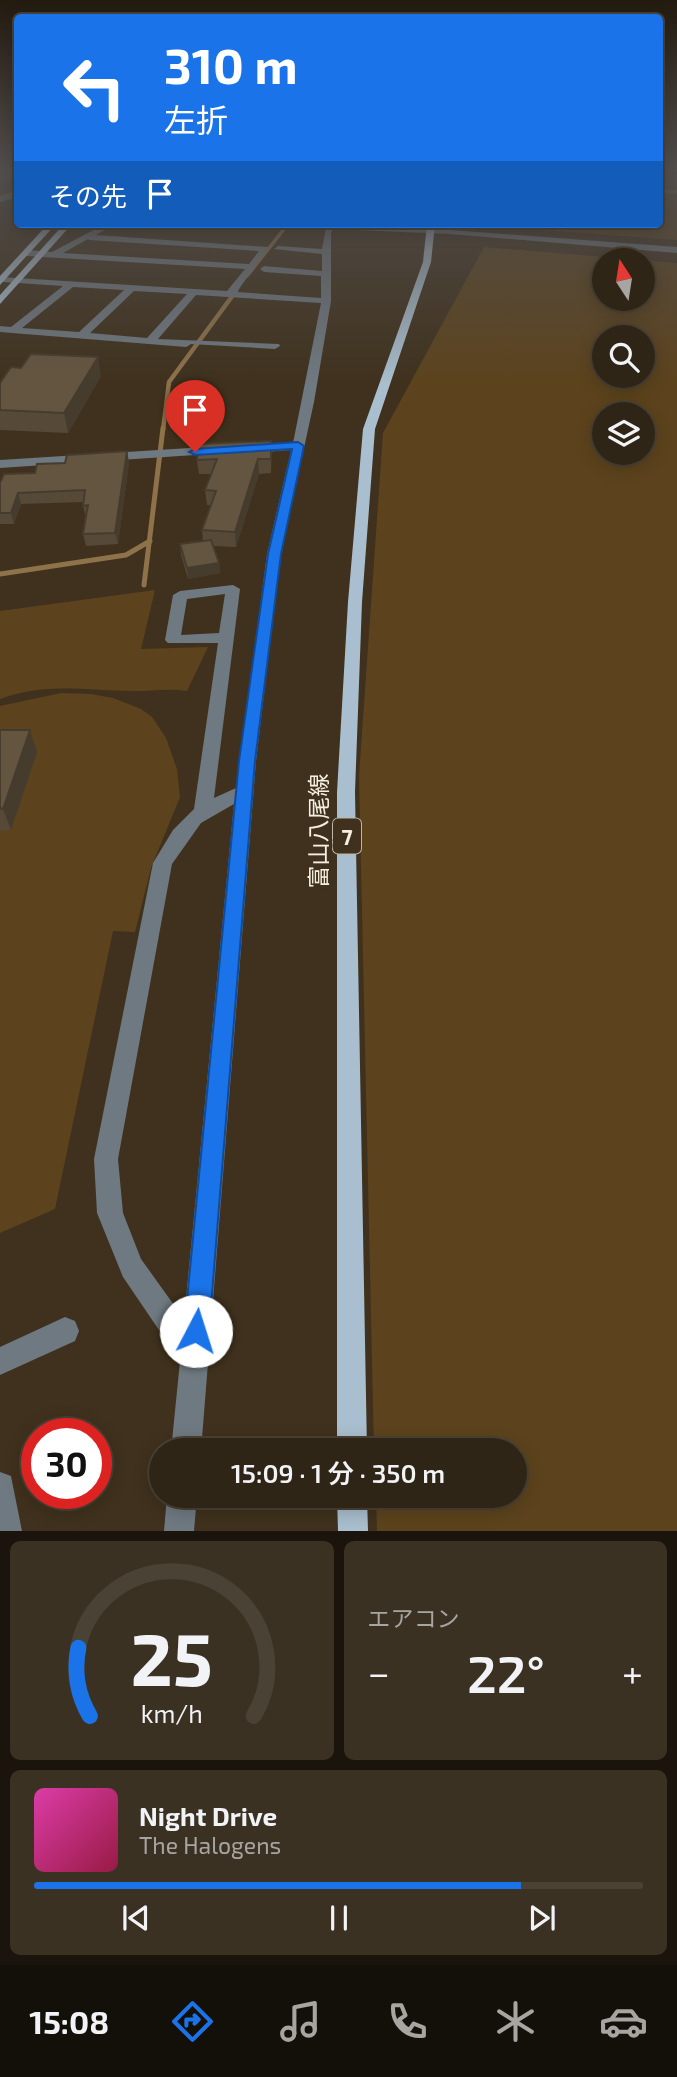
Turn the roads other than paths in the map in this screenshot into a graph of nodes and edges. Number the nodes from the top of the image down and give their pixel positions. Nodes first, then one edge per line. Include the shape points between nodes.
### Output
1 (36, 241) edge
2 (54, 241) edge
3 (80, 241) edge
4 (154, 241) edge
5 (327, 241) edge
6 (430, 241) edge
7 (528, 241) edge
8 (563, 241) edge
9 (278, 249) dead end
10 (677, 250) edge
11 (26, 253) junction
12 (44, 253) junction
13 (57, 253) junction
14 (326, 253) junction
15 (677, 257) edge
16 (251, 267) junction
17 (264, 269) dead end
18 (326, 274) junction
19 (1, 280) edge
20 (19, 280) junction
21 (71, 284) junction
22 (131, 288) junction
23 (193, 293) junction
24 (236, 293) junction
25 (0, 301) edge
26 (326, 301) junction
27 (0, 329) edge
28 (13, 330) junction
29 (81, 336) junction
30 (150, 341) junction
31 (275, 346) dead end
32 (298, 446) junction
33 (0, 464) edge
34 (227, 638) junction
35 (243, 792) junction
36 (203, 810) junction
37 (65, 1331) dead end
38 (194, 1357) junction
39 (0, 1361) edge
40 (187, 1438) edge
41 (352, 1438) edge
42 (0, 1487) edge
43 (181, 1508) edge
44 (352, 1508) edge
45 (7, 1531) edge
46 (179, 1531) edge
47 (353, 1531) edge

1 - 11 main road
2 - 12 main road
3 - 13 street
4 - 16 street via 265,249
5 - 14 street
6 - 41 main road, 富山八尾線 / 7 via 369,429 355,603 346,792
7 - 15 street
8 - 10 street
9 - 14 street
11 - 12 street
11 - 19 main road
12 - 13 street
12 - 20 main road
13 - 16 street
14 - 18 street
16 - 24 street
17 - 18 street
18 - 26 street
19 - 20 street
20 - 21 street
20 - 25 main road
21 - 22 street
21 - 28 street
22 - 23 street
22 - 29 street
23 - 24 street
23 - 30 street
24 - 26 street
26 - 32 street
27 - 28 street
28 - 29 street
29 - 30 street
30 - 31 street
32 - 33 street
32 - 35 street via 274,554
34 - 34 street via 233,589 180,595 173,640
34 - 36 street
35 - 36 street
35 - 38 street
36 - 38 street via 183,827 163,863 106,1159 110,1213 132,1268
37 - 39 street
38 - 40 street
42 - 45 street
43 - 46 street
44 - 47 main road

